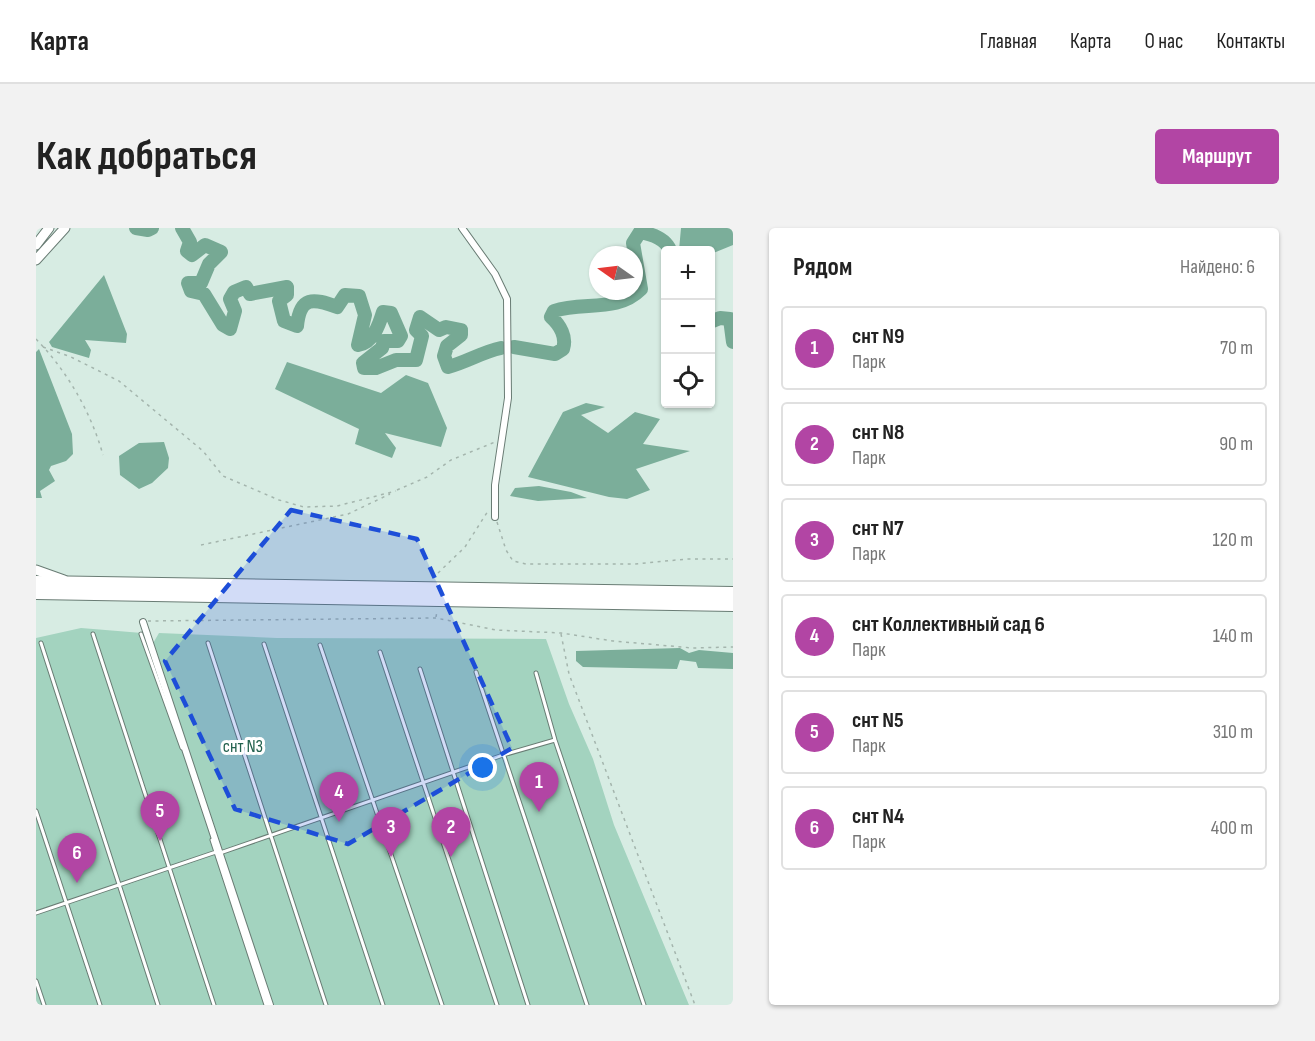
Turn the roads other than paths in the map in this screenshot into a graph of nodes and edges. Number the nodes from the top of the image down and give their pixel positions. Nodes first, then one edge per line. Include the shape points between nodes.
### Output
1 (65, 228) edge
2 (462, 228) edge
3 (48, 230) edge
4 (36, 239) edge
5 (36, 245) edge
6 (36, 260) edge
7 (495, 517) road end
8 (36, 570) edge
9 (36, 582) edge
10 (68, 588) junction
11 (36, 593) edge
12 (733, 593) edge
13 (36, 598) edge
14 (733, 605) edge
15 (143, 622) road end
16 (93, 634) dead end
17 (141, 634) dead end
18 (41, 643) dead end
19 (208, 643) dead end
20 (264, 644) dead end
21 (320, 645) dead end
22 (380, 652) dead end
23 (420, 669) dead end
24 (476, 672) dead end
25 (536, 673) dead end
26 (555, 740) junction
27 (502, 755) junction
28 (452, 773) junction
29 (423, 783) junction
30 (372, 800) junction
31 (36, 811) edge
32 (321, 817) junction
33 (271, 835) junction
34 (218, 852) junction
35 (169, 867) junction
36 (118, 884) junction
37 (66, 901) junction
38 (36, 913) edge
39 (36, 981) edge
40 (44, 1005) edge
41 (100, 1005) edge
42 (158, 1005) edge
43 (214, 1005) edge
44 (268, 1005) edge
45 (326, 1005) edge
46 (383, 1005) edge
47 (442, 1005) edge
48 (497, 1005) edge
49 (528, 1005) edge
50 (587, 1005) edge
51 (644, 1005) edge

1 - 6 main road
2 - 7 street via 495,274 507,299 508,398
3 - 4 street
3 - 5 main road
8 - 10 main road
9 - 10 highway
10 - 11 highway
10 - 12 highway
10 - 13 main road
10 - 14 highway
15 - 34 street
16 - 35 lane
17 - 34 lane
18 - 36 lane
19 - 33 lane
20 - 32 lane
21 - 30 lane
22 - 29 lane
23 - 28 lane
24 - 27 lane
25 - 26 lane
26 - 27 lane
26 - 51 lane
27 - 28 lane
27 - 50 lane
28 - 29 lane
28 - 49 lane
29 - 30 lane
29 - 48 lane
30 - 32 lane
30 - 47 lane
31 - 37 lane
32 - 33 lane
32 - 46 lane
33 - 34 lane
33 - 45 lane
34 - 35 lane
34 - 44 street
35 - 36 lane
35 - 43 lane
36 - 37 lane
36 - 42 lane
37 - 38 lane
37 - 41 lane
39 - 40 lane

